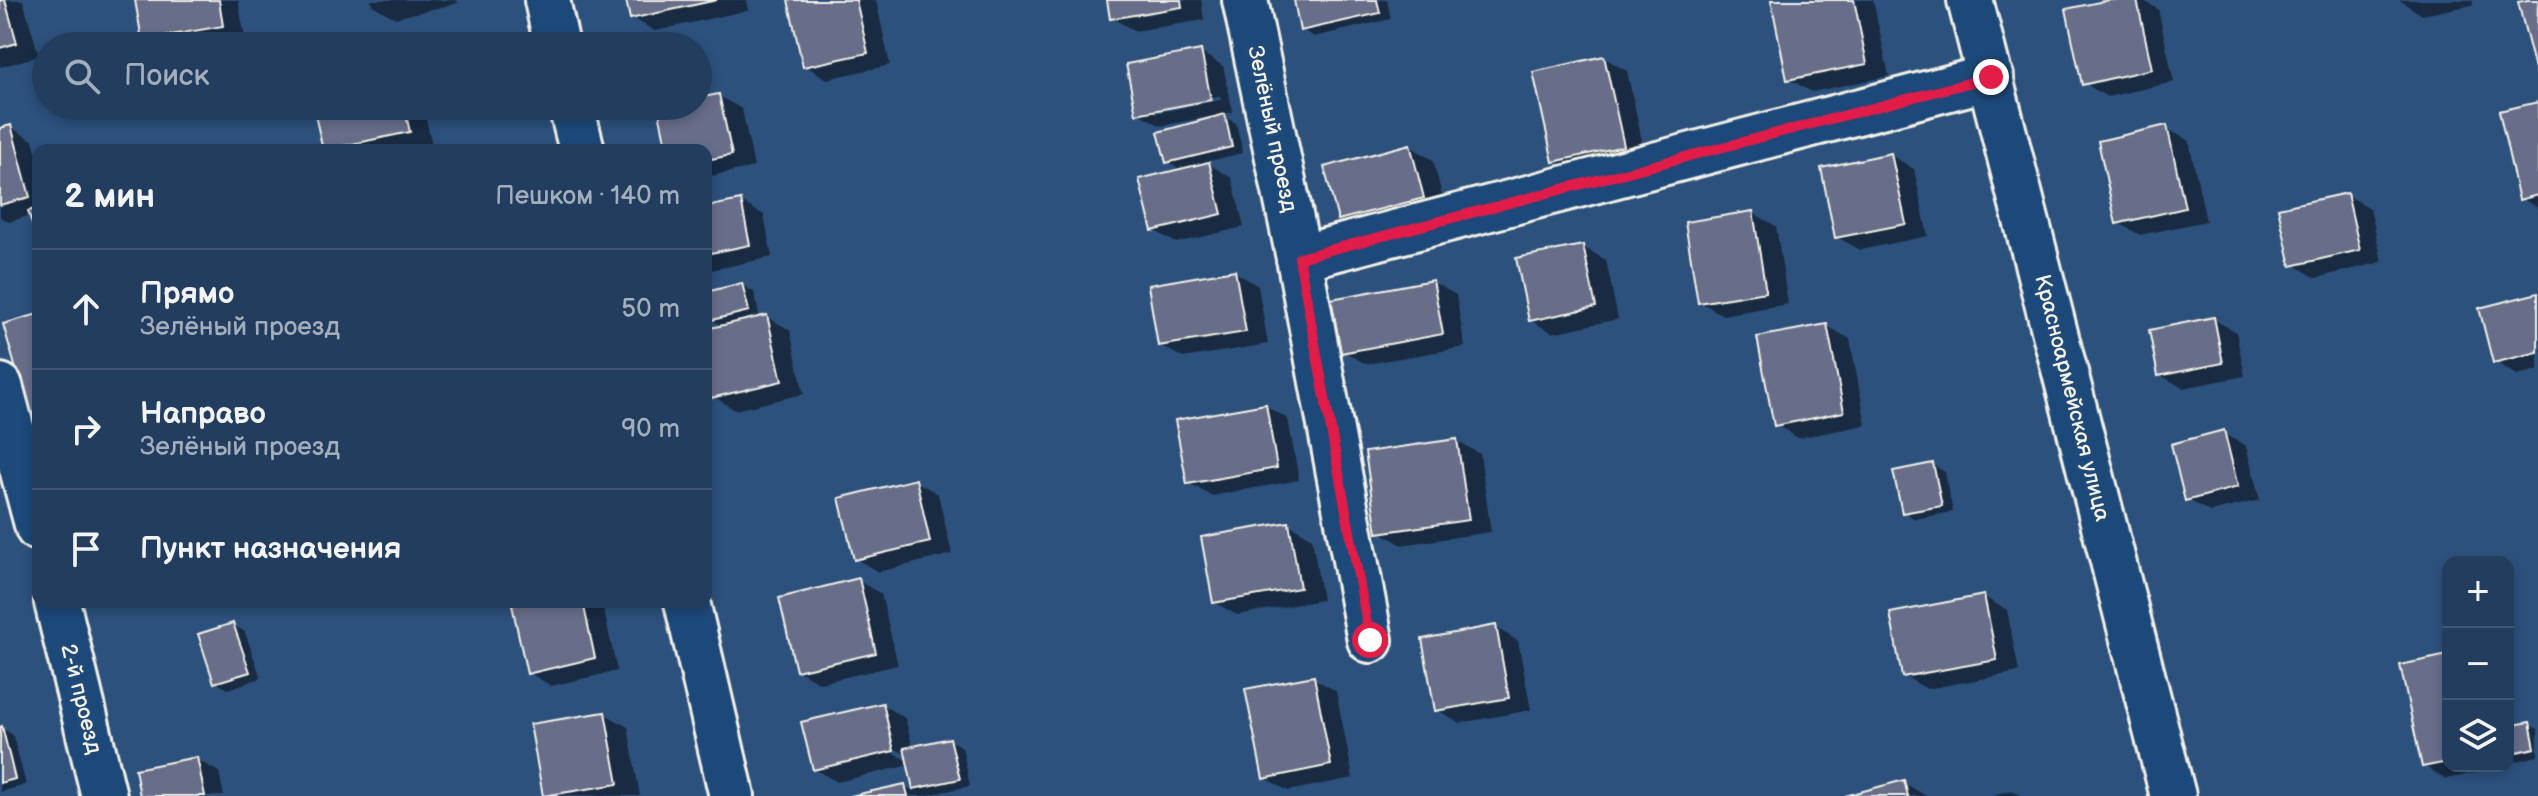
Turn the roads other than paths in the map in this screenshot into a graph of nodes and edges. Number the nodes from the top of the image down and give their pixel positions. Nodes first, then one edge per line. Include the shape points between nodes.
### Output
1 (547, 0) edge
2 (1245, 0) edge
3 (1970, 0) edge
4 (554, 32) edge
5 (1991, 77) junction
6 (574, 120) edge
7 (580, 144) edge
8 (1299, 258) junction
9 (0, 386) edge
10 (32, 506) edge
11 (58, 608) edge
12 (688, 608) edge
13 (1370, 640) dead end
14 (104, 796) edge
15 (732, 796) edge
16 (2173, 796) edge

1 - 4 street
2 - 8 street, Зелёный проезд
3 - 5 street, Красноармейская улица
5 - 8 street
5 - 16 street, Красноармейская улица
6 - 7 street
8 - 13 street, Зелёный проезд
9 - 10 street
11 - 14 street, 2-й проезд
12 - 15 street

